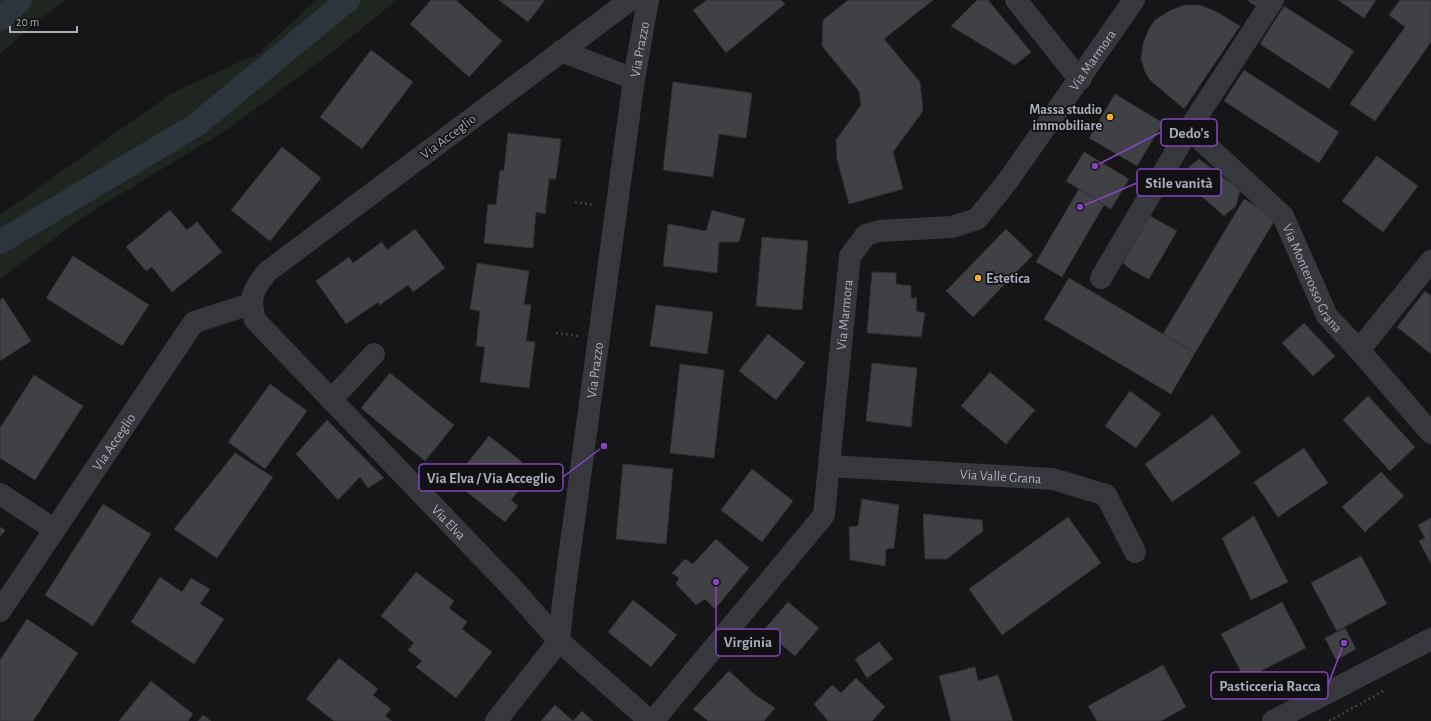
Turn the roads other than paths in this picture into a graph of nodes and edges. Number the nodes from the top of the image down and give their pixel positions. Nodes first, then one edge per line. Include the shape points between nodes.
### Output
1 (630, 0) edge
2 (648, 0) edge
3 (1016, 0) edge
4 (1134, 0) edge
5 (1273, 0) edge
6 (561, 51) junction
7 (634, 79) junction
8 (1080, 80) junction
9 (1189, 129) junction
10 (1431, 261) edge
11 (1101, 278) dead end
12 (251, 304) junction
13 (1359, 350) junction
14 (374, 354) dead end
15 (331, 400) junction
16 (1431, 433) edge
17 (829, 466) junction
18 (0, 494) edge
19 (54, 529) junction
20 (1135, 552) dead end
21 (0, 611) edge
22 (1431, 639) edge
23 (559, 641) junction
24 (496, 721) edge
25 (652, 721) edge
26 (1273, 721) edge

1 - 6 street, Via Acceglio
2 - 7 street, Via Prazzo
3 - 8 street
4 - 8 street, Via Marmora
5 - 9 street
6 - 7 street
6 - 12 street, Via Acceglio via 267,272 256,287
7 - 23 street, Via Prazzo
8 - 17 street, Via Marmora via 977,219 952,227 879,231 866,235 850,256
9 - 11 street
9 - 13 street, Via Monterosso Grana via 1284,216 1327,316
10 - 13 street
12 - 15 street, Via Elva via 255,320
12 - 19 street, Via Acceglio via 194,322
13 - 16 street, Via Monterosso Grana
14 - 15 street
15 - 23 street, Via Elva via 514,590
17 - 20 street, Via Valle Grana via 1053,479 1106,495
17 - 25 street, Via Marmora via 824,515
18 - 19 street
19 - 21 street, Via Acceglio
22 - 26 street
23 - 24 street, Via Prazzo via 535,675
23 - 25 street, Via Elva

